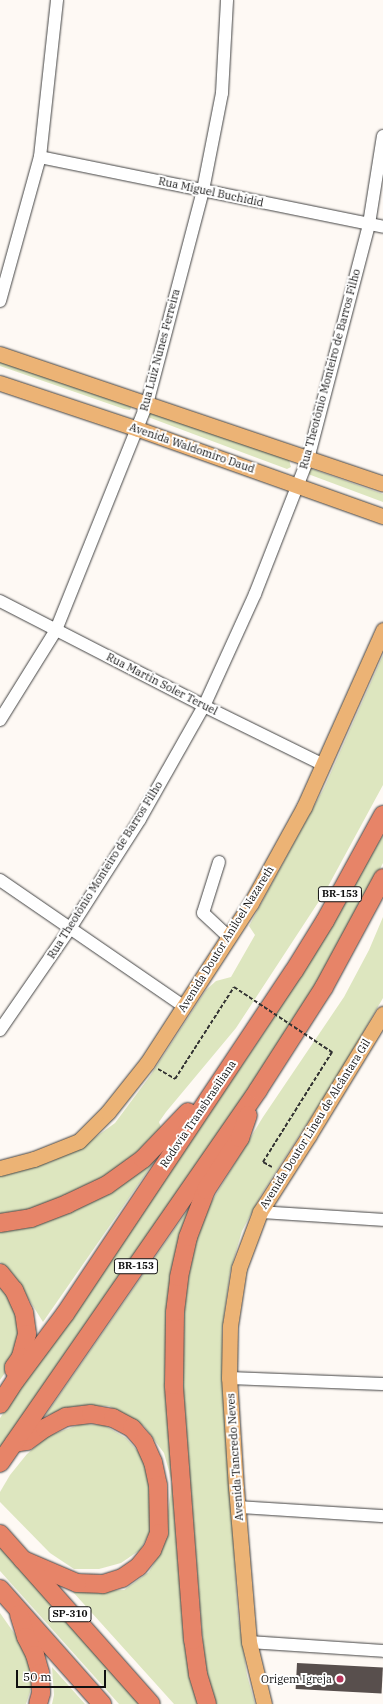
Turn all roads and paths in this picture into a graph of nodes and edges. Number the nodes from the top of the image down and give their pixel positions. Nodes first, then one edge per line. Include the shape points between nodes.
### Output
1 (57, 0) edge
2 (227, 0) edge
3 (383, 136) edge
4 (40, 156) junction
5 (202, 190) junction
6 (369, 224) junction
7 (383, 227) edge
8 (0, 301) edge
9 (0, 354) edge
10 (0, 383) edge
11 (147, 404) junction
12 (138, 429) junction
13 (308, 459) junction
14 (383, 484) edge
15 (297, 486) junction
16 (383, 516) edge
17 (0, 601) edge
18 (56, 630) junction
19 (383, 630) edge
20 (204, 706) junction
21 (0, 720) edge
22 (324, 765) junction
23 (383, 815) edge
24 (219, 862) dead end
25 (383, 878) edge
26 (0, 880) edge
27 (71, 927) junction
28 (229, 937) junction
29 (185, 1007) junction
30 (383, 1014) edge
31 (0, 1030) edge
32 (147, 1063) junction
33 (218, 1083) junction
34 (258, 1090) junction
35 (263, 1162) dead end
36 (0, 1168) edge
37 (260, 1212) junction
38 (383, 1220) edge
39 (0, 1223) edge
40 (0, 1273) edge
41 (229, 1378) junction
42 (15, 1381) junction
43 (383, 1384) edge
44 (0, 1404) edge
45 (14, 1443) junction
46 (0, 1464) edge
47 (239, 1507) junction
48 (383, 1516) edge
49 (0, 1534) edge
50 (23, 1560) junction
51 (0, 1589) edge
52 (18, 1609) junction
53 (250, 1642) junction
54 (383, 1651) edge
55 (38, 1704) edge
56 (102, 1704) edge
57 (151, 1704) edge
58 (207, 1704) edge
59 (264, 1704) edge

1 - 4 street
2 - 5 street, Rua Luiz Nunes Ferreira via 222,93
3 - 6 street, Rua Theotônio Monteiro de Barros Filho
4 - 5 street, Rua Miguel Buchidid
4 - 8 street
5 - 6 street, Rua Miguel Buchidid
5 - 11 street, Rua Luiz Nunes Ferreira
6 - 7 street, Rua Miguel Buchidid
6 - 13 street, Rua Theotônio Monteiro de Barros Filho
9 - 11 main road
10 - 12 main road, Avenida Waldomiro Daud
11 - 12 street, Rua Luiz Nunes Ferreira
11 - 13 main road
12 - 15 main road, Avenida Waldomiro Daud
12 - 18 street, Rua Luiz Nunes Ferreira
13 - 14 main road
13 - 15 street, Rua Theotônio Monteiro de Barros Filho
15 - 16 main road, Avenida Waldomiro Daud
15 - 20 street, Rua Theotônio Monteiro de Barros Filho via 255,594
17 - 18 street, Rua Martin Soler Teruel
18 - 20 street, Rua Martin Soler Teruel
18 - 21 street, Rua Luiz Nunes Ferreira
19 - 22 main road, Avenida Doutor Aniloel Nazareth
20 - 22 street, Rua Martin Soler Teruel
20 - 27 street, Rua Theotônio Monteiro de Barros Filho via 140,819
22 - 28 main road, Avenida Doutor Aniloel Nazareth via 255,896
23 - 33 highway, Rodovia Transbrasiliana / BR-153 via 325,921
24 - 28 street via 203,913
25 - 34 highway, BR-153 via 324,987
26 - 27 street
27 - 29 street
27 - 31 street, Rua Theotônio Monteiro de Barros Filho
28 - 29 main road, Avenida Doutor Aniloel Nazareth
29 - 32 main road, Avenida Doutor Aniloel Nazareth
30 - 37 main road, Avenida Doutor Lineu de Alcântara Gil
32 - 35 path, bridge via 175,1079 234,987 332,1052
32 - 36 main road, Avenida Doutor Aniloel Nazareth via 108,1112 79,1141 34,1159
33 - 39 highway via 201,1096 177,1126 143,1159 107,1185 31,1218
33 - 42 highway, Rodovia Transbrasiliana / BR-153 via 65,1314
34 - 45 highway, BR-153
34 - 58 highway via 240,1138 206,1190 188,1236 175,1312 174,1385 193,1640 198,1674
37 - 38 street
37 - 41 main road, Avenida Tancredo Neves via 239,1268 230,1326
40 - 42 highway via 14,1290 24,1312 27,1334 21,1357 14,1367
41 - 43 street
41 - 47 main road, Avenida Tancredo Neves
42 - 44 highway, Rodovia Transbrasiliana / BR-153
45 - 46 highway, BR-153
45 - 50 highway via 27,1441 66,1417 91,1414 113,1418 132,1428 144,1442 153,1462 158,1485 159,1533 152,1550 138,1567 122,1578 103,1584 77,1583
47 - 48 street
47 - 53 main road, Avenida Tancredo Neves
49 - 50 highway, SP-310
50 - 57 highway, SP-310
51 - 52 highway, SP-310
52 - 55 highway via 40,1673
52 - 56 highway, SP-310
53 - 54 street
53 - 59 main road, Avenida Tancredo Neves

